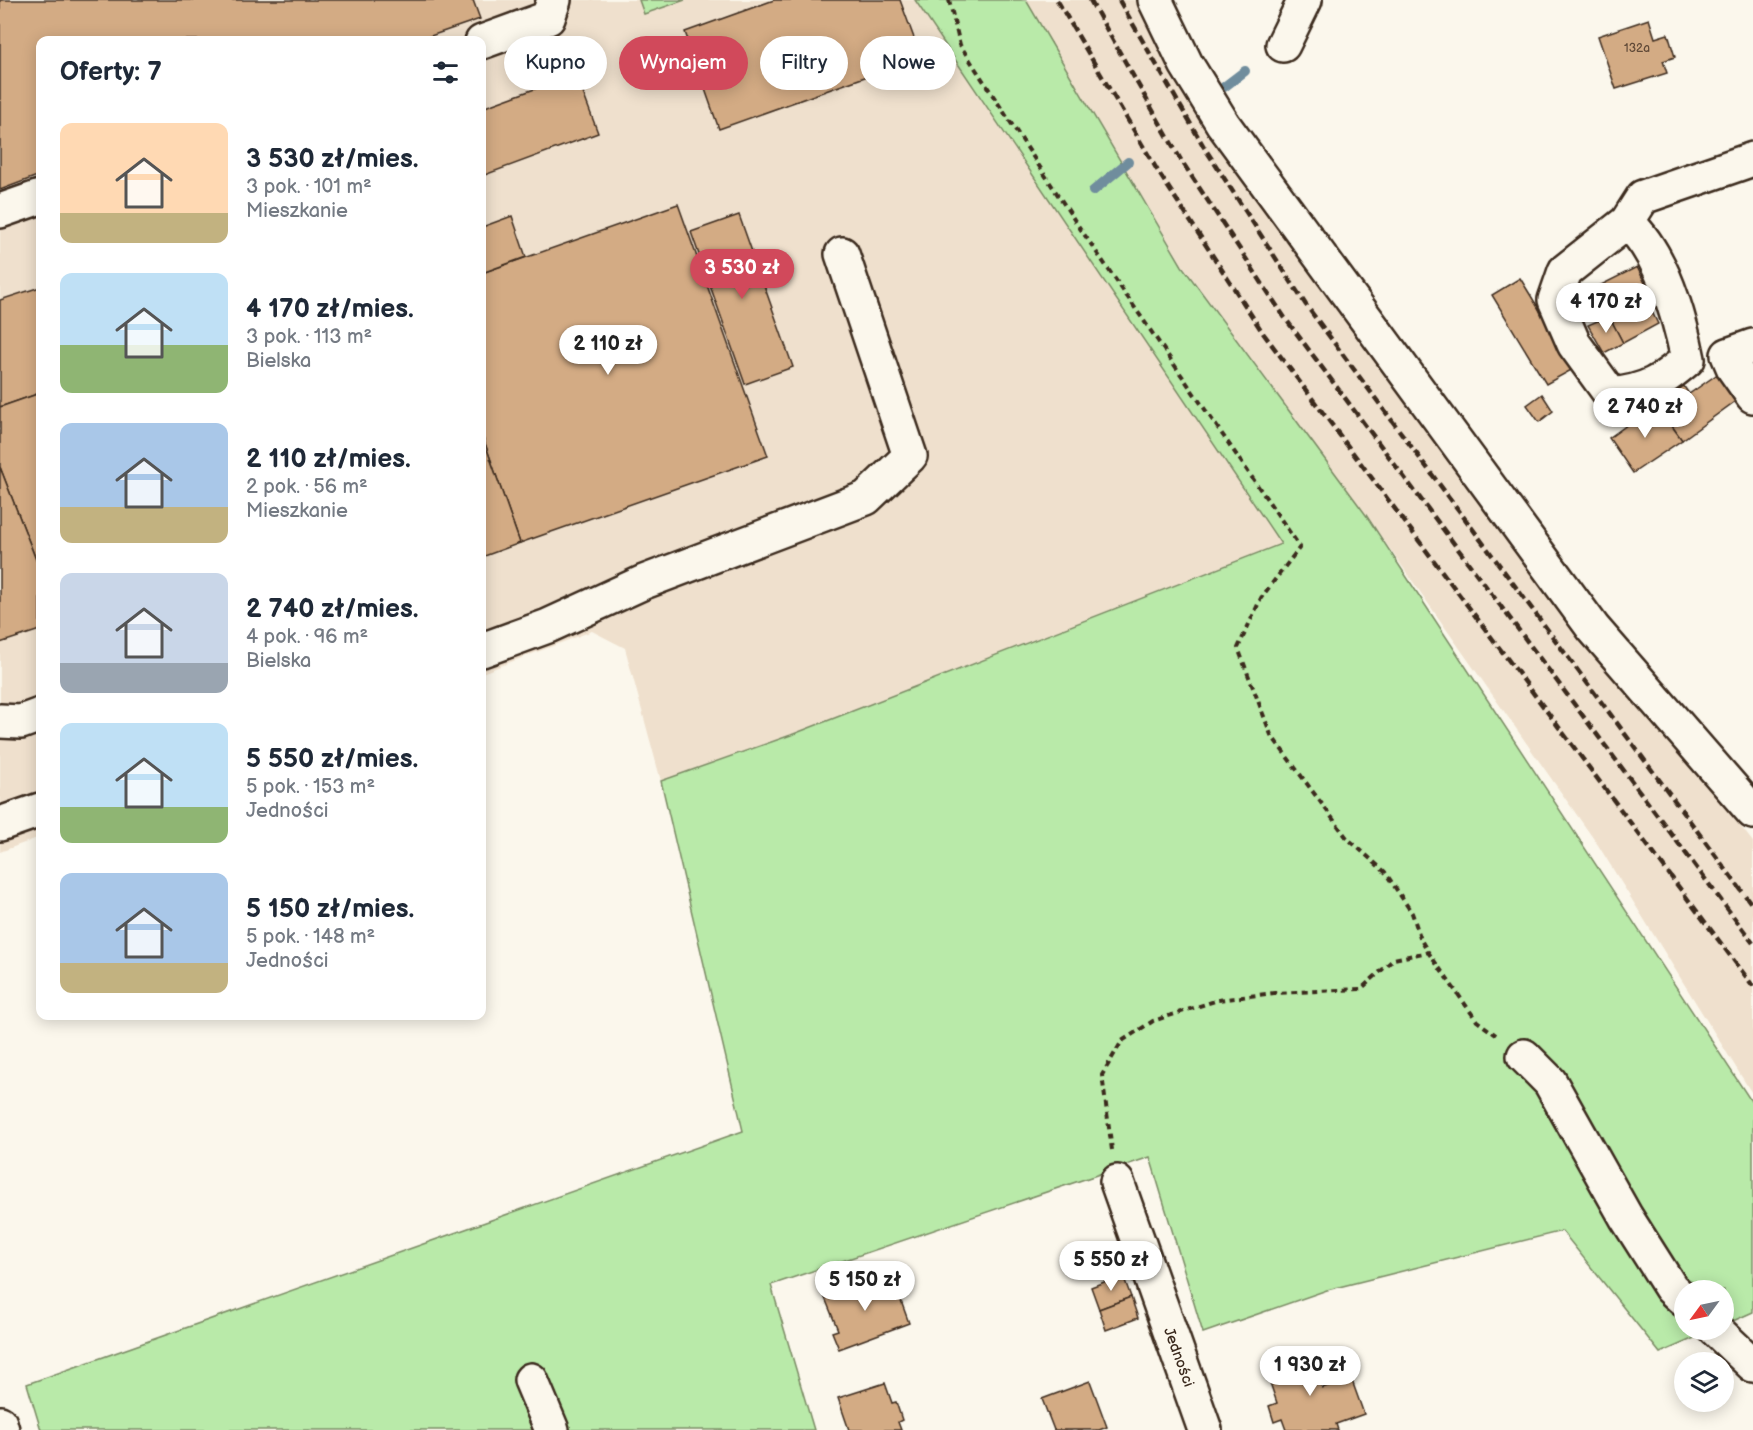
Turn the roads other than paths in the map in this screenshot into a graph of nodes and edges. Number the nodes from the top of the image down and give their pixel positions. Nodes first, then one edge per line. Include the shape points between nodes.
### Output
1 (554, 0) edge
2 (1155, 0) edge
3 (1305, 0) edge
4 (486, 41) edge
5 (1283, 45) dead end
6 (1753, 159) edge
7 (36, 198) edge
8 (0, 211) edge
9 (1627, 222) junction
10 (842, 254) dead end
11 (1741, 351) edge
12 (1753, 396) edge
13 (486, 649) edge
14 (36, 716) edge
15 (0, 721) edge
16 (36, 811) edge
17 (1753, 813) edge
18 (0, 824) edge
19 (1524, 1056) road end
20 (1116, 1182) road end
21 (1674, 1291) edge
22 (1727, 1340) edge
23 (1753, 1365) edge
24 (531, 1380) dead end
25 (0, 1423) edge
26 (2, 1430) edge
27 (552, 1430) edge
28 (1205, 1430) edge

1 - 4 street via 548,18
2 - 17 street via 1186,64 1223,124 1572,600
3 - 5 street
6 - 9 street via 1643,197
7 - 8 street
9 - 9 street via 1565,271 1555,300 1574,344 1611,395 1640,392 1669,376 1688,359 1680,320 1666,284 1640,234
10 - 13 street via 910,456 866,498 644,582 548,626
11 - 12 street via 1734,369
14 - 15 street via 21,722
16 - 18 street
19 - 21 street via 1550,1082 1626,1217
20 - 28 street, Jedności
22 - 23 street
24 - 27 street
25 - 26 street

